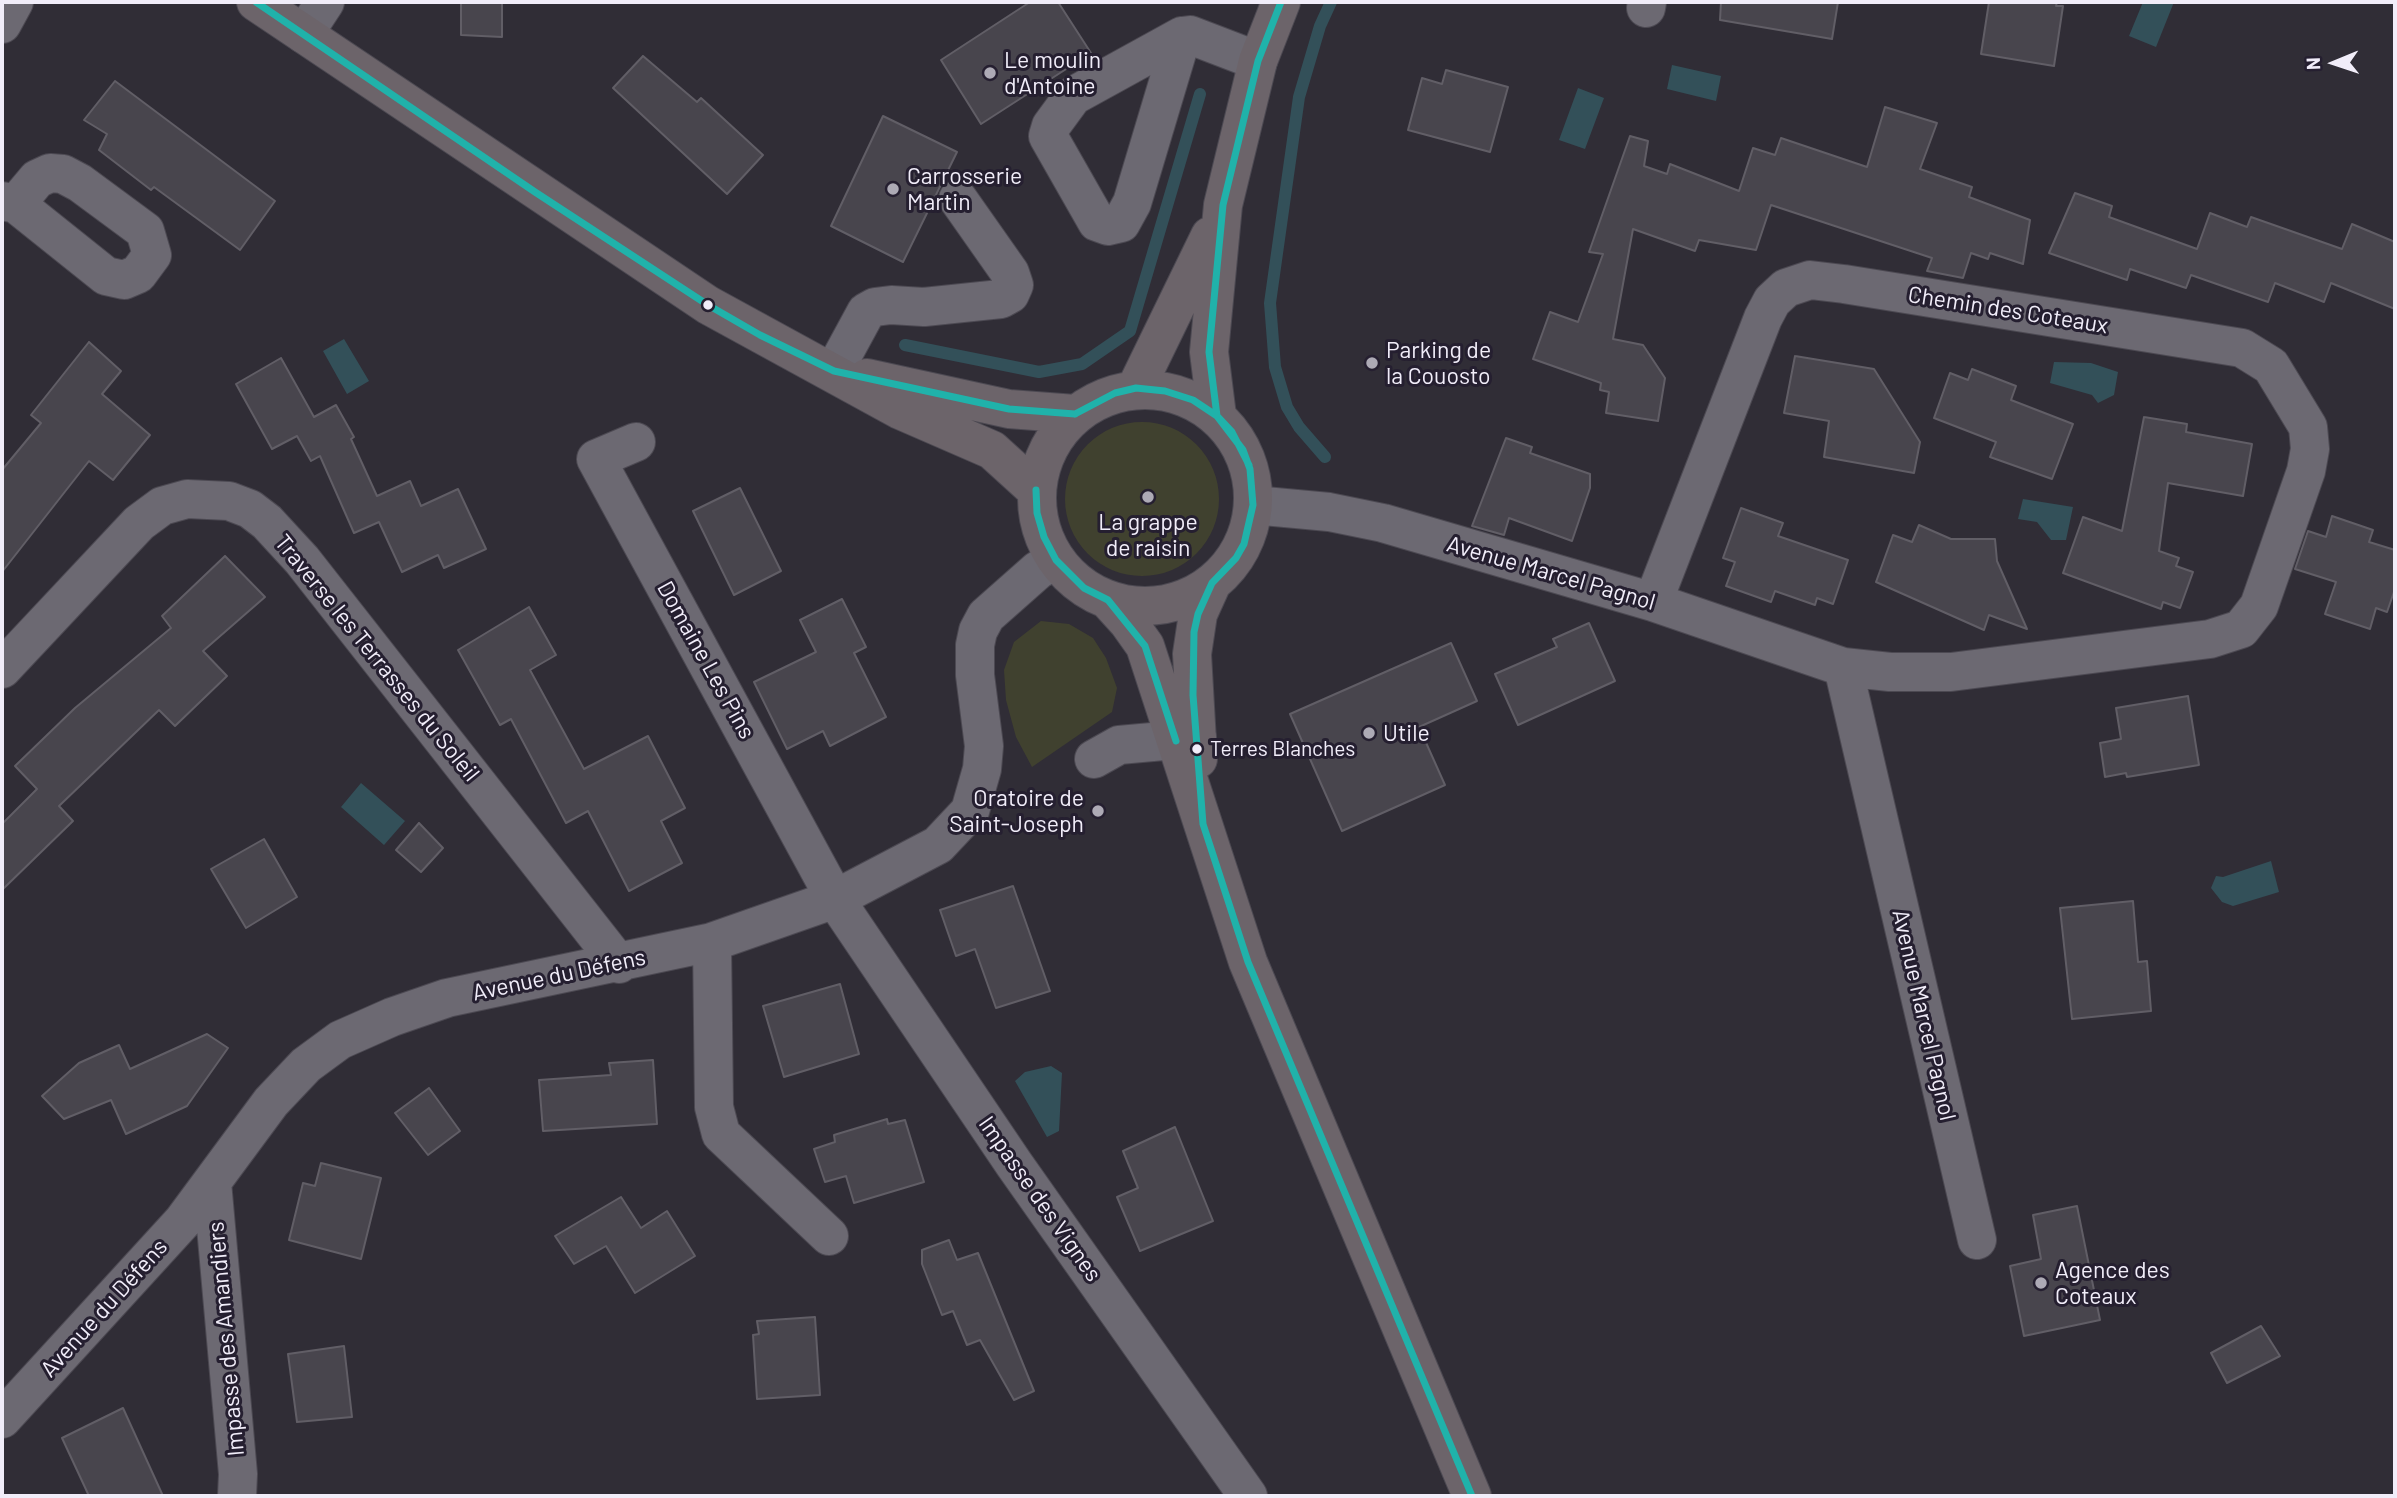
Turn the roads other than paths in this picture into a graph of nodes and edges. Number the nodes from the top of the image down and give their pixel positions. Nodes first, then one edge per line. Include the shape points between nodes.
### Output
1 (14, 2) edge
2 (256, 2) edge
3 (325, 2) edge
4 (1280, 2) edge
5 (2, 24) edge
6 (304, 34) junction
7 (1182, 36) junction
8 (1258, 61) junction
9 (958, 199) dead end
10 (9, 203) edge
11 (1223, 205) junction
12 (834, 371) junction
13 (1136, 388) junction
14 (1075, 414) junction
15 (1217, 416) junction
16 (636, 442) dead end
17 (1036, 490) junction
18 (1254, 505) junction
19 (1056, 560) junction
20 (1212, 583) junction
21 (1108, 600) junction
22 (1653, 602) junction
23 (2234, 633) joint
24 (1843, 667) junction
25 (2, 669) edge
26 (1186, 737) junction
27 (1094, 759) dead end
28 (835, 899) junction
29 (712, 942) junction
30 (619, 964) junction
31 (212, 1182) junction
32 (829, 1236) dead end
33 (1977, 1240) dead end
34 (2, 1419) edge
35 (237, 1496) edge
36 (1248, 1496) edge
37 (1472, 1496) edge

1 - 5 street
2 - 6 main road
3 - 6 street
4 - 8 main road
6 - 12 main road via 708,305
7 - 7 street via 1073,96 1051,126 1052,147 1097,222 1108,226 1121,223 1132,203
7 - 8 street
8 - 11 main road
9 - 12 street via 1010,273 1014,285 1010,294 1001,299 924,307 874,307 866,312
10 - 10 street via 106,276 124,280 138,274 152,255 145,231 63,174 50,173
11 - 13 main road
11 - 15 main road via 1209,352
12 - 14 main road via 1009,409
12 - 17 main road via 900,410 992,450
13 - 14 main road via 1094,401
13 - 15 main road via 1193,400
14 - 17 main road via 1055,435 1042,461
15 - 18 main road via 1243,450
16 - 28 street, Domaine Les Pins via 596,459
17 - 19 main road via 1037,513
18 - 20 main road via 1244,544
18 - 22 street, Avenue Marcel Pagnol via 1383,523
19 - 21 main road via 1084,588
19 - 28 street, Avenue du Défens via 986,615 978,631 975,675 983,758 970,811 938,845
20 - 21 main road via 1189,597 1162,605
20 - 26 main road via 1194,632 1193,695
21 - 26 main road via 1145,646
22 - 23 street, Chemin des Coteaux via 1763,318 1786,288 1810,280 2242,348 2271,366 2308,427 2310,449 2259,606 2247,625
22 - 24 street, Avenue Marcel Pagnol
23 - 24 street, Avenue Marcel Pagnol via 1951,672
24 - 33 street, Avenue Marcel Pagnol
25 - 30 street, Traverse les Terrasses du Soleil via 139,523 162,506 187,499 229,501 250,509 302,560
26 - 27 street via 1119,745
26 - 37 main road via 1203,824 1248,962
28 - 29 street, Avenue du Défens
28 - 36 street, Impasse des Vignes via 1014,1164
29 - 30 street, Avenue du Défens
29 - 32 street via 718,1127 736,1150
30 - 31 street, Avenue du Défens via 447,998 340,1040 288,1083
31 - 34 street, Avenue du Défens via 183,1221
31 - 35 street, Impasse des Amandiers

